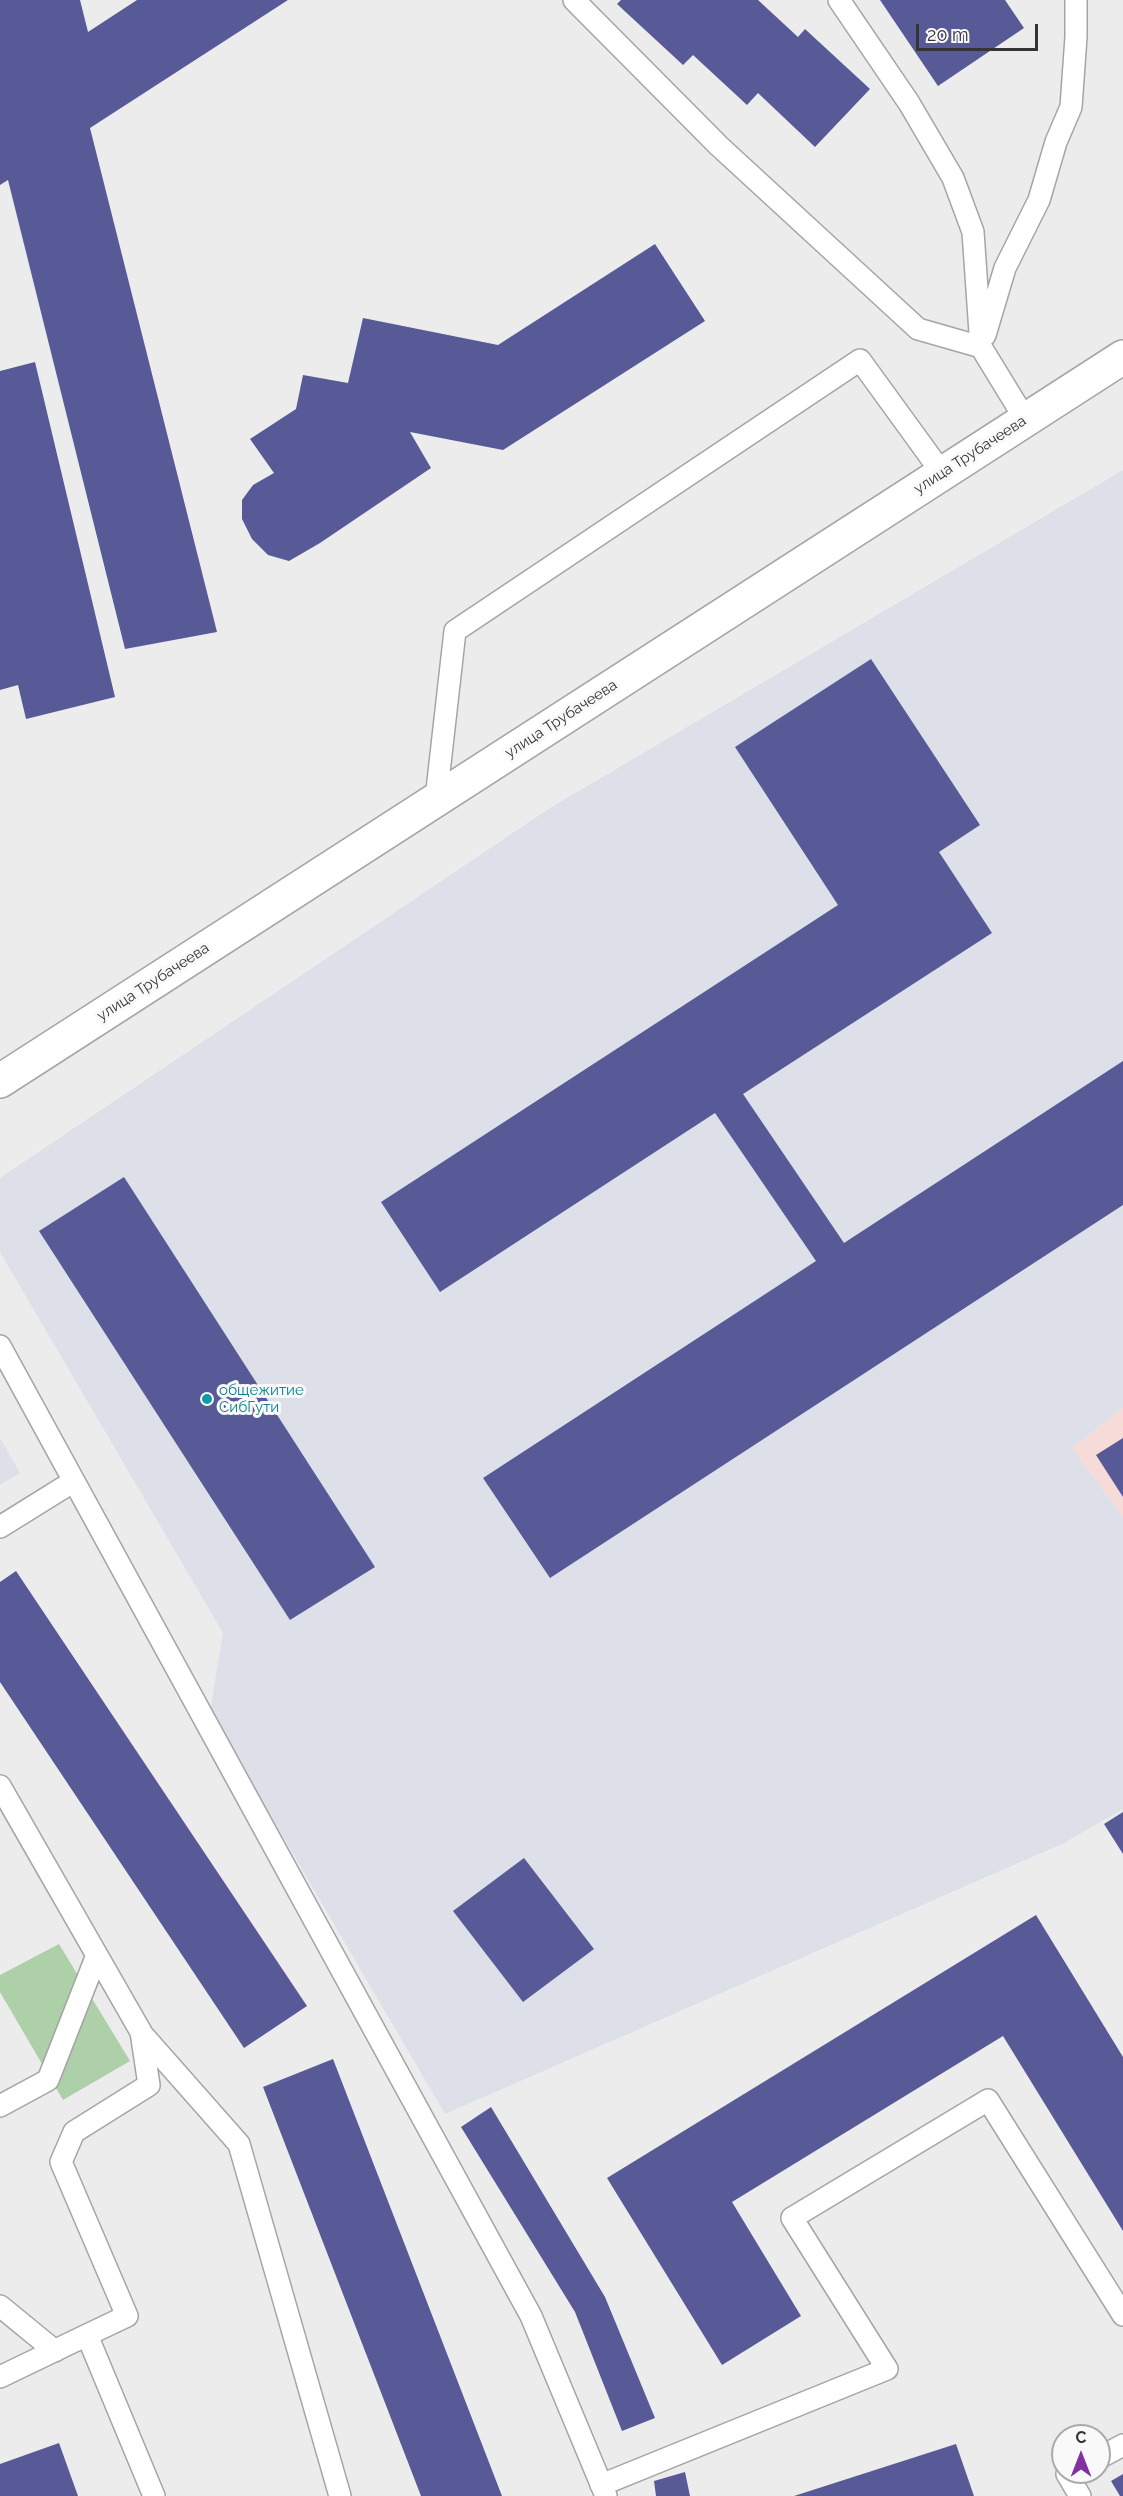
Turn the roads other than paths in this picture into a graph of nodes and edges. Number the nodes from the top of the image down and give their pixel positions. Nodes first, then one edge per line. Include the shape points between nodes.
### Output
1 (574, 0) edge
2 (839, 0) edge
3 (1076, 0) edge
4 (981, 347) junction
5 (1123, 357) edge
6 (1026, 419) junction
7 (942, 472) junction
8 (436, 799) junction
9 (0, 1081) edge
10 (0, 1346) edge
11 (74, 1481) junction
12 (0, 1527) edge
13 (0, 1786) edge
14 (97, 1955) junction
15 (141, 2032) junction
16 (0, 2106) edge
17 (0, 2306) edge
18 (1123, 2315) edge
19 (87, 2335) junction
20 (55, 2351) junction
21 (0, 2377) edge
22 (603, 2490) edge
23 (154, 2496) edge
24 (340, 2496) edge

1 - 4 lane via 719,146 918,329
2 - 4 lane via 953,178 973,232
3 - 4 lane via 1071,107 1039,200 1005,268
4 - 6 lane
5 - 6 main road, улица Трубачеева
6 - 7 main road, улица Трубачеева
7 - 8 main road, улица Трубачеева
7 - 8 lane via 860,360 455,631
8 - 9 main road, улица Трубачеева
10 - 11 lane
11 - 12 lane
11 - 22 lane via 531,2316
13 - 14 lane
14 - 15 lane
14 - 16 lane via 48,2080
15 - 19 lane via 148,2085 74,2132 61,2162 127,2316
15 - 24 lane via 239,2144
17 - 20 lane
18 - 22 lane via 988,2100 792,2218 887,2369
19 - 20 lane
19 - 23 lane
20 - 21 lane

